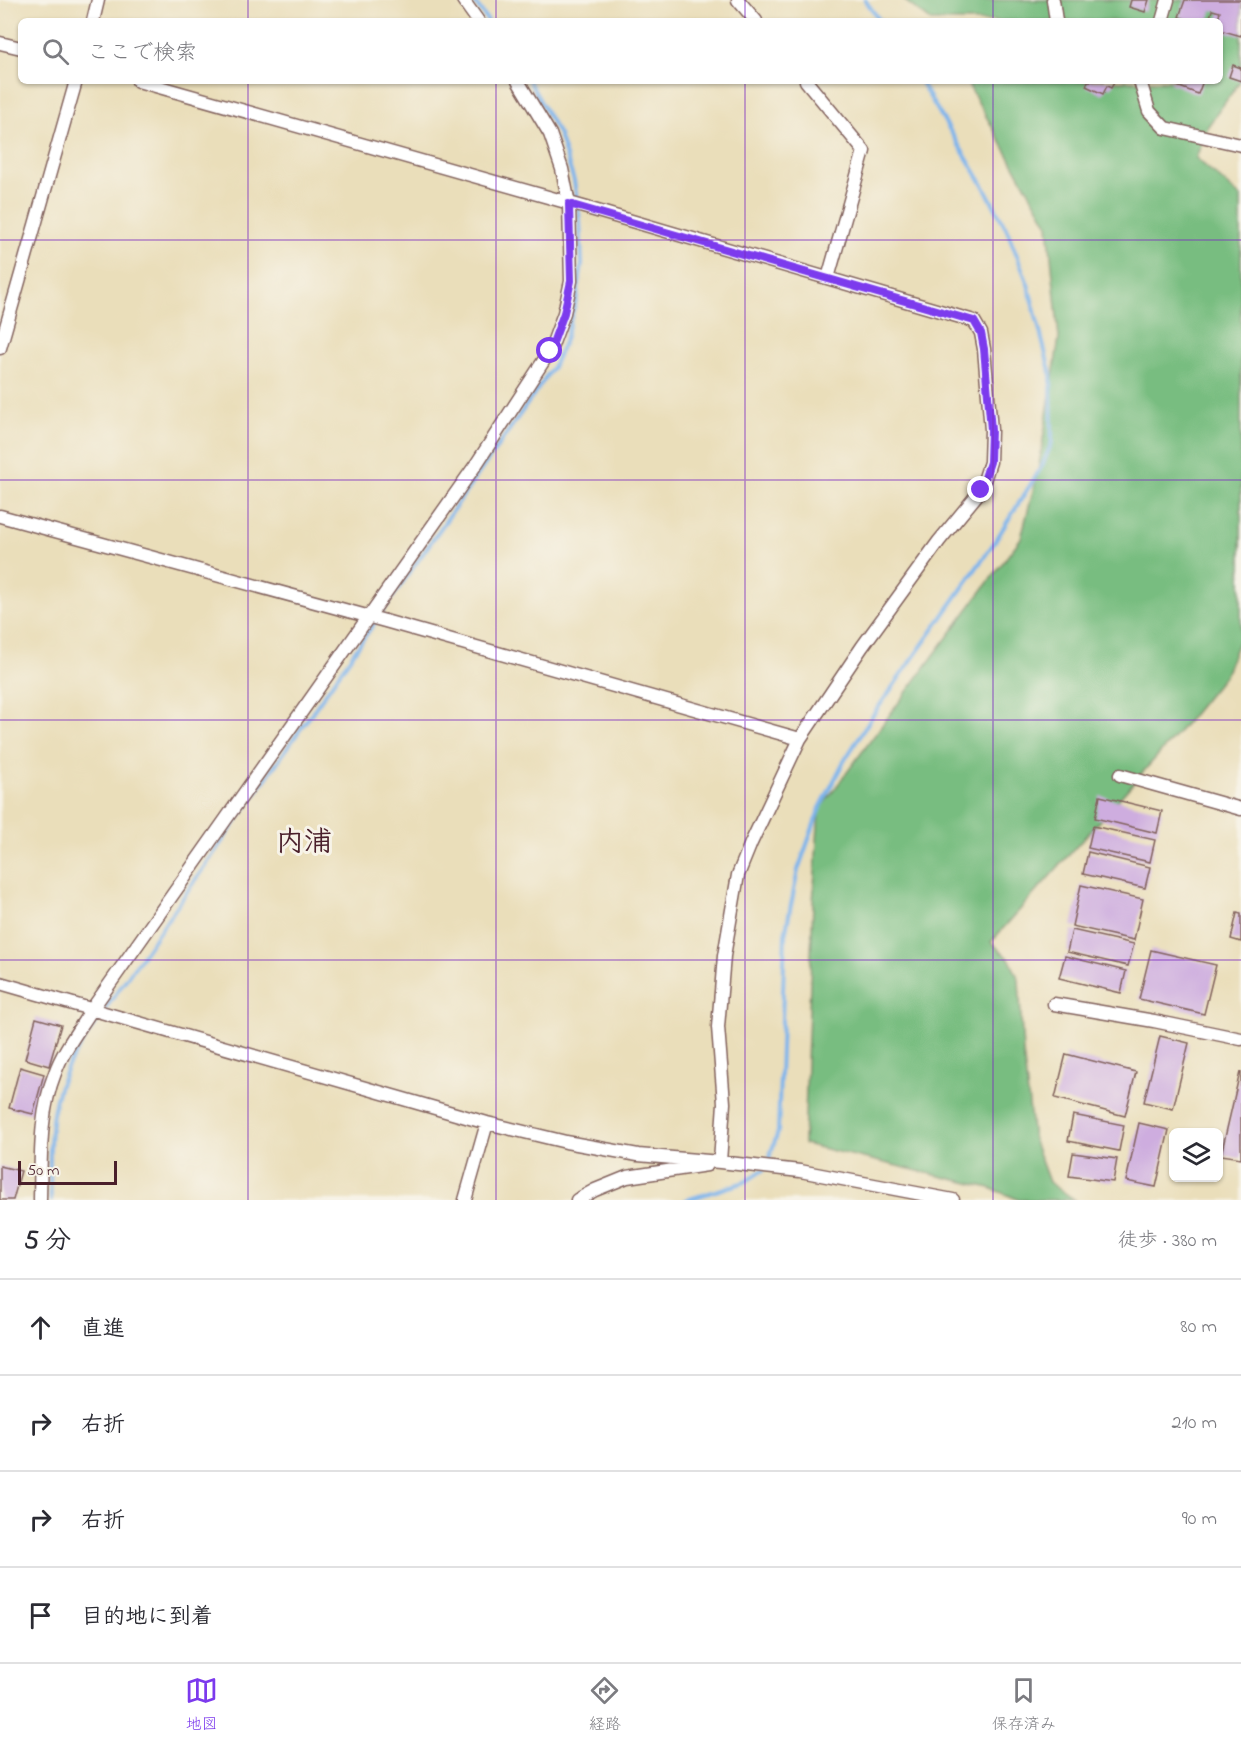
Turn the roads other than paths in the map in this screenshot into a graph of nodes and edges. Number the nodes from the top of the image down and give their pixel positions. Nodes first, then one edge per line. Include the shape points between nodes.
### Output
1 (98, 0) edge
2 (463, 0) edge
3 (738, 0) edge
4 (1053, 0) edge
5 (1168, 0) edge
6 (94, 18) edge
7 (476, 18) edge
8 (753, 18) edge
9 (1056, 18) edge
10 (1163, 18) edge
11 (0, 43) edge
12 (18, 47) edge
13 (75, 84) edge
14 (149, 84) edge
15 (520, 84) edge
16 (808, 84) edge
17 (1141, 84) edge
18 (1241, 146) edge
19 (569, 204) junction
20 (828, 278) junction
21 (0, 348) edge
22 (0, 516) edge
23 (368, 617) junction
24 (800, 739) junction
25 (1120, 775) dead end
26 (1241, 808) edge
27 (0, 983) edge
28 (1054, 1004) dead end
29 (92, 1010) junction
30 (1241, 1039) edge
31 (487, 1123) junction
32 (720, 1162) junction
33 (40, 1200) edge
34 (465, 1200) edge
35 (577, 1200) edge
36 (953, 1200) edge

1 - 6 street
2 - 7 street
3 - 8 street
4 - 9 street
5 - 10 street
11 - 12 street
13 - 21 street
14 - 19 street
15 - 19 street via 550,134
16 - 20 street via 864,151
17 - 18 street via 1149,111 1165,128
19 - 20 street
19 - 23 street via 571,281 550,351
20 - 24 street via 974,321 984,349 990,462 981,490 932,550
22 - 23 street
23 - 24 street
23 - 29 street
24 - 32 street via 742,864 729,920 718,1027 724,1103
25 - 26 street
27 - 29 street
28 - 30 street
29 - 31 street
29 - 33 street via 55,1072 45,1104
31 - 32 street via 638,1155
31 - 34 street
32 - 35 street via 627,1178
32 - 36 street via 801,1171

